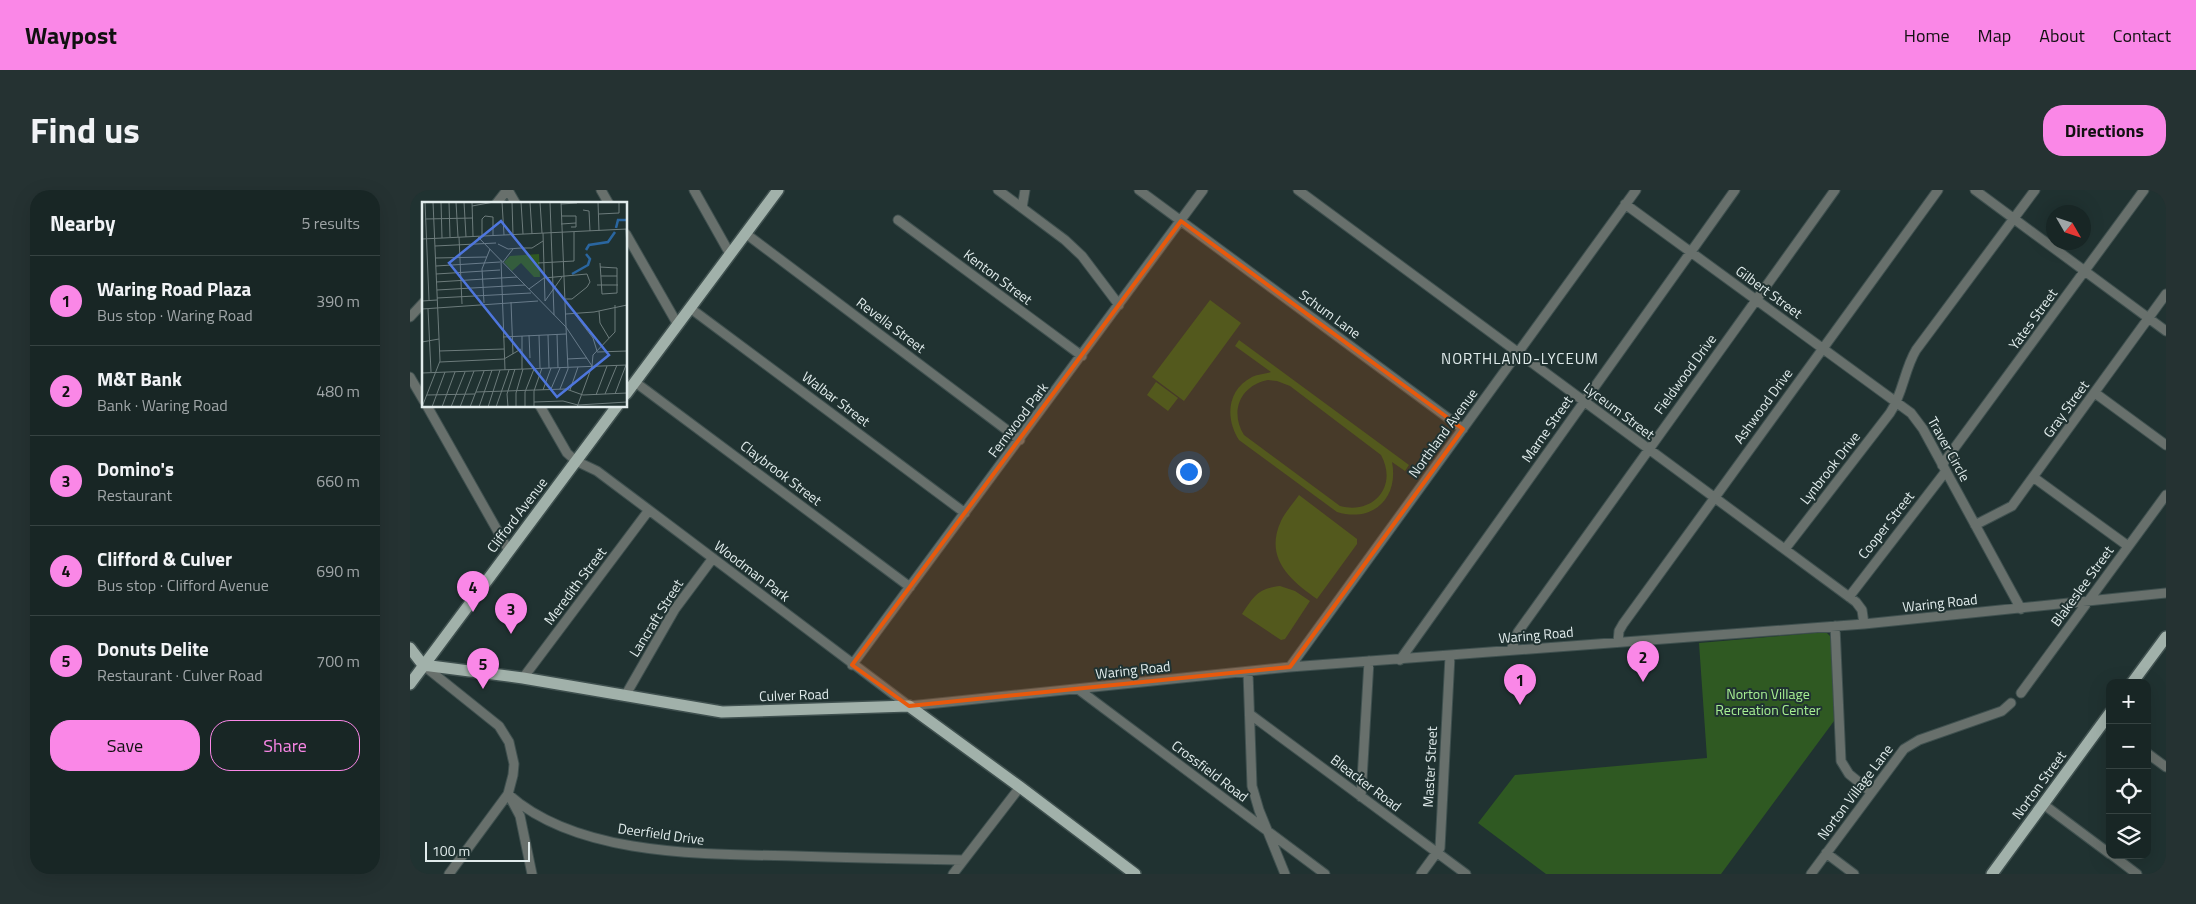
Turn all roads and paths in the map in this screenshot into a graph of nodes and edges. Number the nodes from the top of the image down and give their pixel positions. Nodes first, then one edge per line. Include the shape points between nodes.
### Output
1 (508, 190) edge
2 (601, 190) edge
3 (694, 190) edge
4 (778, 190) edge
5 (998, 190) edge
6 (1025, 190) edge
7 (1139, 190) edge
8 (1204, 190) edge
9 (1298, 190) edge
10 (1636, 190) edge
11 (1735, 190) edge
12 (1835, 190) edge
13 (1938, 190) edge
14 (1975, 190) edge
15 (2035, 190) edge
16 (2144, 190) edge
17 (498, 202) edge
18 (515, 202) edge
19 (608, 202) edge
20 (1625, 204) junction
21 (1022, 208) junction
22 (2014, 218) junction
23 (898, 220) dead end
24 (1181, 221) junction
25 (745, 233) junction
26 (628, 237) edge
27 (1691, 252) junction
28 (730, 254) junction
29 (2085, 272) junction
30 (2166, 294) edge
31 (1756, 300) junction
32 (422, 304) edge
33 (1119, 305) junction
34 (690, 308) junction
35 (410, 317) edge
36 (2148, 318) junction
37 (678, 324) junction
38 (2166, 331) edge
39 (1822, 349) junction
40 (1518, 353) junction
41 (1082, 356) junction
42 (410, 376) edge
43 (635, 382) junction
44 (628, 391) edge
45 (2095, 393) junction
46 (422, 397) edge
47 (1583, 401) junction
48 (1896, 402) junction
49 (428, 408) edge
50 (541, 408) edge
51 (616, 408) edge
52 (1463, 429) junction
53 (1020, 440) junction
54 (2166, 445) edge
55 (1648, 449) junction
56 (576, 461) junction
57 (1944, 468) junction
58 (2033, 478) junction
59 (2166, 495) edge
60 (1714, 497) junction
61 (649, 510) junction
62 (965, 513) junction
63 (1975, 526) junction
64 (2128, 546) junction
65 (1785, 549) junction
66 (509, 551) junction
67 (713, 558) junction
68 (910, 587) junction
69 (2166, 593) edge
70 (1849, 596) junction
71 (2089, 600) junction
72 (2021, 609) junction
73 (1864, 624) junction
74 (1835, 626) junction
75 (2166, 637) edge
76 (1618, 642) junction
77 (410, 648) edge
78 (1510, 650) junction
79 (1450, 656) junction
80 (1400, 660) junction
81 (1368, 661) junction
82 (423, 664) junction
83 (852, 665) junction
84 (1290, 667) junction
85 (1248, 672) junction
86 (524, 678) junction
87 (2135, 679) edge
88 (410, 684) edge
89 (1078, 689) junction
90 (2021, 693) dead end
91 (624, 696) junction
92 (2011, 703) dead end
93 (909, 706) junction
94 (1251, 715) junction
95 (2106, 722) edge
96 (2151, 756) edge
97 (2166, 767) edge
98 (1020, 786) junction
99 (1871, 792) junction
100 (508, 794) junction
101 (1361, 797) junction
102 (2043, 804) junction
103 (1268, 831) junction
104 (2106, 850) edge
105 (1437, 853) junction
106 (1826, 854) junction
107 (2118, 859) edge
108 (963, 860) junction
109 (449, 874) edge
110 (532, 874) edge
111 (953, 874) edge
112 (1135, 874) edge
113 (1285, 874) edge
114 (1325, 874) edge
115 (1421, 874) edge
116 (1466, 874) edge
117 (1811, 874) edge
118 (1854, 874) edge
119 (1992, 874) edge
120 (2137, 874) edge

1 - 17 street
1 - 18 street
2 - 19 street
3 - 28 street
4 - 25 main road
5 - 21 street
6 - 21 street
7 - 24 street, Schum Lane
8 - 24 street, Fernwood Park
9 - 40 street, Lyceum Street
10 - 20 street, Northland Avenue
11 - 27 street, Marne Street
12 - 31 street, Fieldwood Drive
13 - 39 street, Ashwood Drive
14 - 22 street
15 - 22 street
16 - 29 street, Yates Street
20 - 27 street, Gilbert Street
20 - 40 street, Northland Avenue
21 - 33 street via 1082,256
22 - 29 street
22 - 48 street via 1916,350
23 - 41 street, Kenton Street
24 - 33 street, Fernwood Park
24 - 52 street, Schum Lane
25 - 28 main road
25 - 53 street, Revella Street
26 - 37 street
27 - 31 street, Gilbert Street
27 - 47 street, Marne Street
28 - 34 main road
29 - 36 street
29 - 57 street, Yates Street
30 - 36 street, Gray Street
31 - 39 street, Gilbert Street
31 - 55 street, Fieldwood Drive
32 - 35 street
33 - 41 street, Fernwood Park
34 - 37 main road
34 - 62 street, Walbar Street
36 - 38 street
36 - 45 street, Gray Street
37 - 43 main road
39 - 48 street, Gilbert Street
39 - 60 street, Ashwood Drive
40 - 47 street, Lyceum Street
40 - 52 street, Northland Avenue
41 - 53 street, Fernwood Park
42 - 46 street
43 - 44 main road
43 - 68 street, Claybrook Street
45 - 54 street
45 - 58 street, Gray Street
47 - 55 street, Lyceum Street
47 - 80 street, Marne Street
48 - 57 street, Traver Circle via 1917,421
48 - 65 street, Lynbrook Drive
49 - 66 street
50 - 56 street via 566,453
51 - 56 main road, Clifford Avenue
52 - 84 street, Northland Avenue
53 - 62 street, Fernwood Park
55 - 60 street, Lyceum Street
55 - 78 street, Fieldwood Drive via 1518,632
56 - 61 street, Woodman Park via 597,471
56 - 66 main road, Clifford Avenue
57 - 63 street, Traver Circle
57 - 70 street, Cooper Street
58 - 63 street, Gray Street via 2012,506
58 - 64 street
59 - 64 street, Blakeslee Street
60 - 65 street, Lyceum Street
60 - 76 street, Ashwood Drive via 1623,624
61 - 67 street, Woodman Park
61 - 86 street, Meredith Street
62 - 68 street, Fernwood Park
63 - 72 street, Traver Circle
64 - 71 street, Blakeslee Street
65 - 70 street, Lyceum Street
66 - 82 main road, Clifford Avenue
67 - 83 street, Woodman Park
67 - 91 street, Lancraft Street via 675,609
68 - 83 street, Fernwood Park
69 - 71 street, Waring Road
70 - 73 street, Lyceum Street via 1862,610
71 - 72 street, Waring Road
71 - 90 street, Blakeslee Street
72 - 73 street, Waring Road
73 - 74 street, Waring Road
74 - 76 street, Waring Road
74 - 99 street via 1841,761 1849,774
75 - 87 main road
76 - 78 street, Waring Road
77 - 82 main road
78 - 79 street, Waring Road
79 - 80 street, Waring Road
79 - 105 street, Master Street via 1440,846
80 - 81 street, Waring Road
81 - 84 street, Waring Road
81 - 101 street
82 - 86 main road, Culver Road
82 - 88 main road, Clifford Avenue
82 - 100 street via 493,719 505,734 514,764
83 - 93 street, Woodman Park
84 - 85 street, Waring Road
85 - 89 street, Waring Road
85 - 94 street
86 - 91 main road, Culver Road
89 - 93 street, Waring Road
89 - 103 street, Crossfield Road
91 - 93 main road, Culver Road via 722,712
92 - 99 street, Norton Village Lane via 2002,711 1909,746 1898,755
93 - 98 main road
94 - 101 street, Bleacker Road
94 - 103 street via 1252,786
95 - 102 main road, Norton Street
96 - 97 street
98 - 108 street
98 - 112 main road
99 - 106 street, Norton Village Lane
100 - 108 street, Deerfield Drive via 546,820 645,848 705,854
100 - 109 street
100 - 110 street via 520,816
101 - 105 street, Bleacker Road
102 - 104 street
102 - 119 main road, Norton Street
103 - 113 street
103 - 114 street, Crossfield Road
105 - 115 street, Master Street
105 - 116 street, Bleacker Road
106 - 117 street, Norton Village Lane
106 - 118 street
107 - 120 street
108 - 111 street

